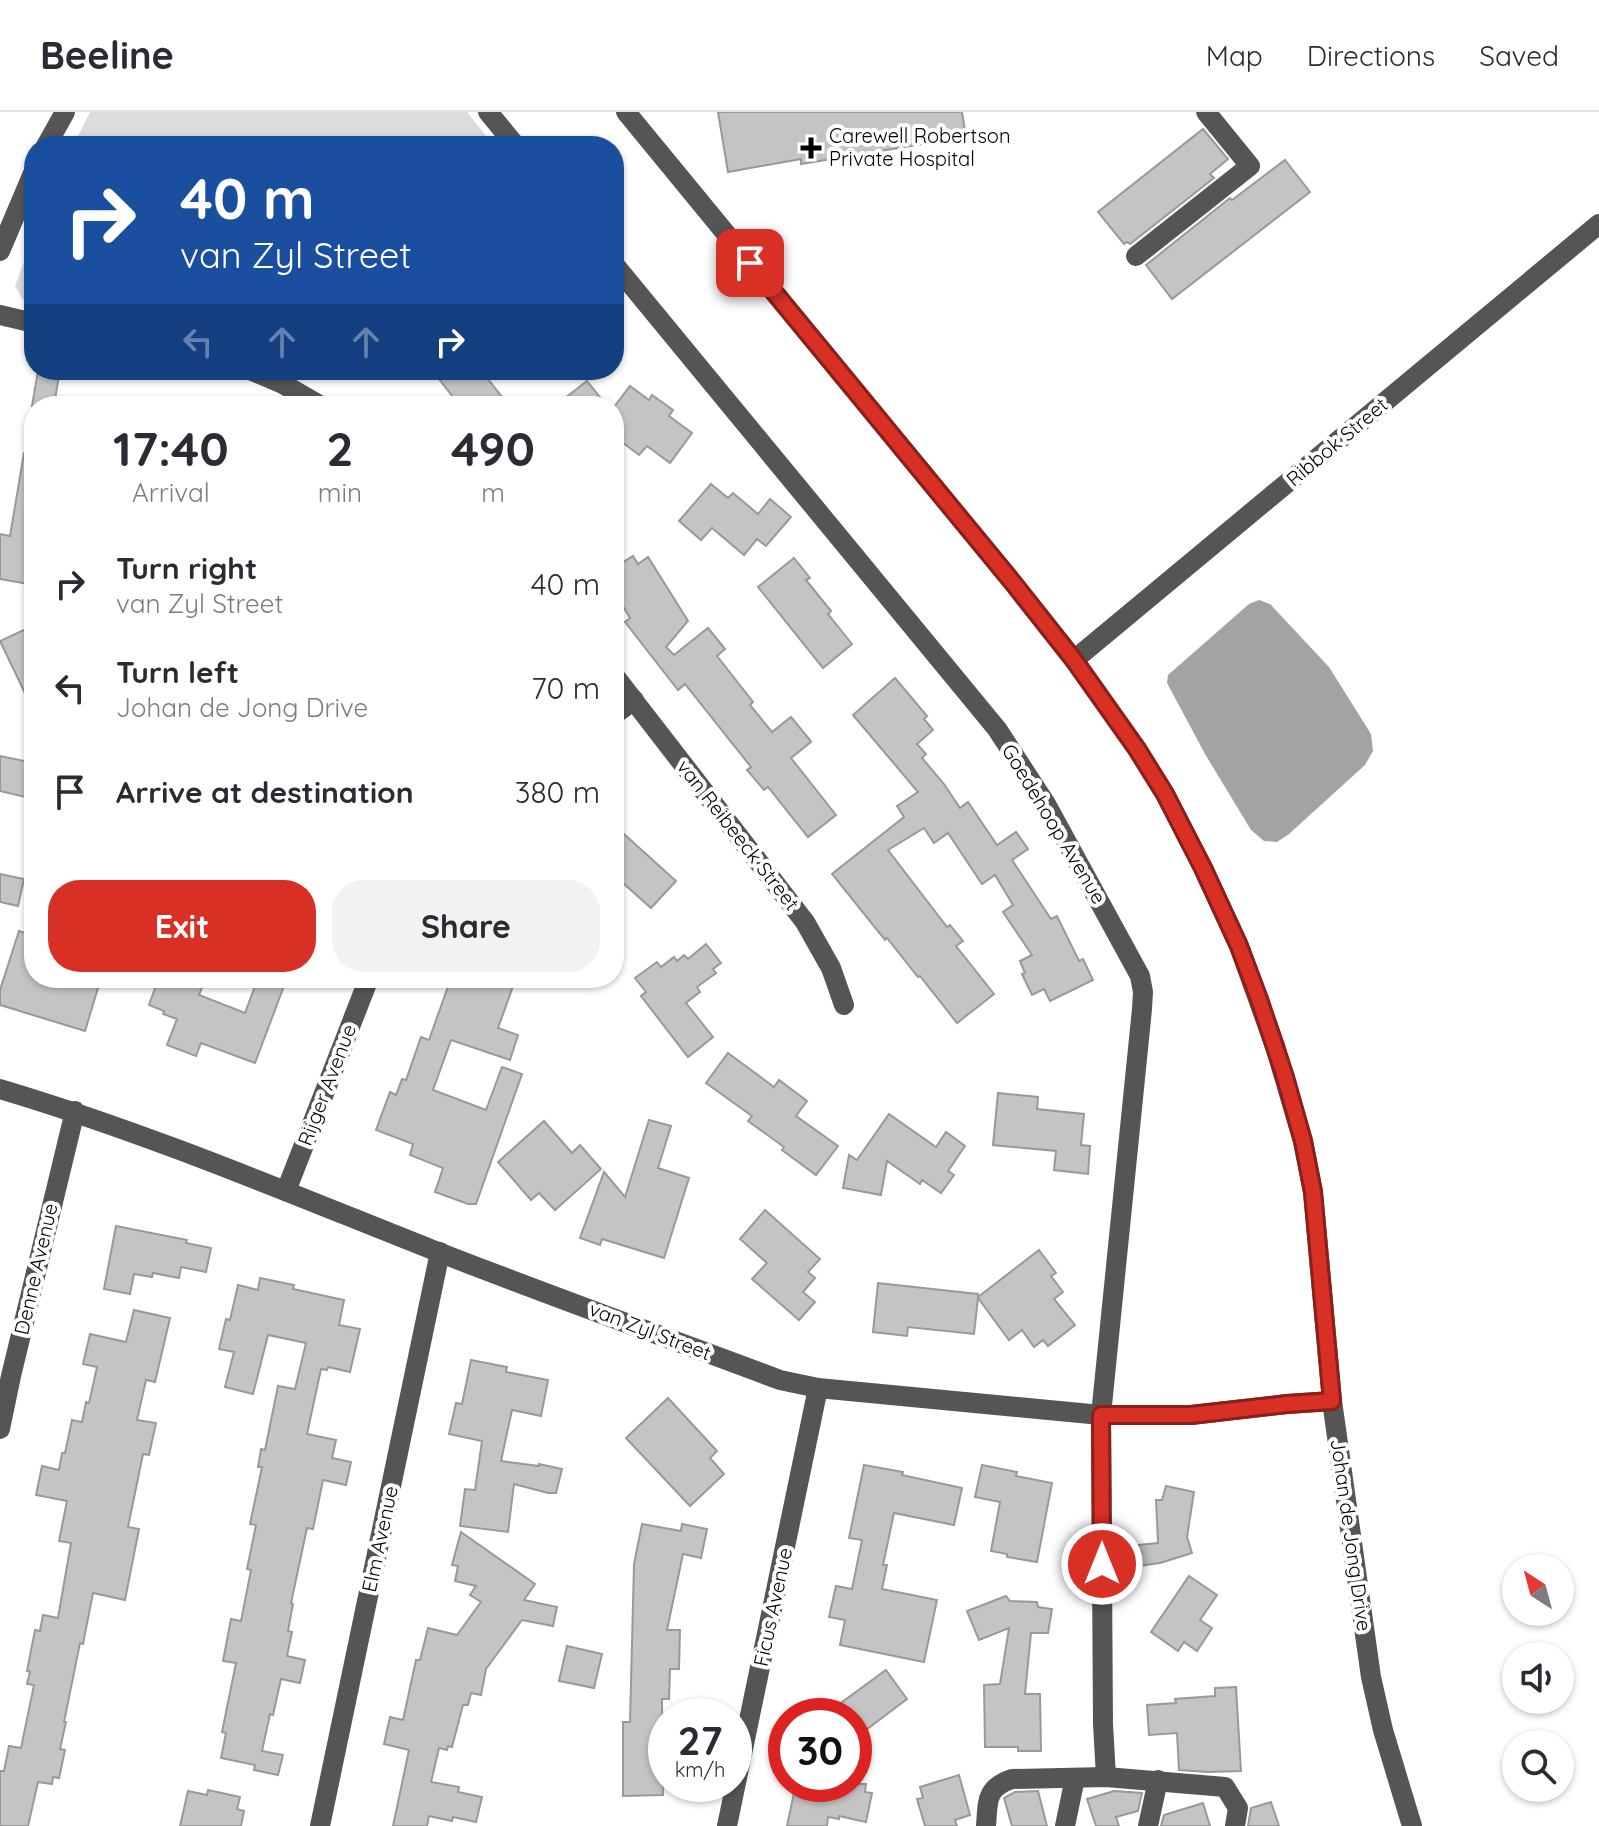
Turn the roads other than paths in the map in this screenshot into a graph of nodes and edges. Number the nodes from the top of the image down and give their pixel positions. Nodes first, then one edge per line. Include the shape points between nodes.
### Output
1 (65, 112) edge
2 (488, 112) edge
3 (626, 112) edge
4 (1206, 112) edge
5 (52, 136) edge
6 (508, 136) edge
7 (24, 195) edge
8 (1599, 224) edge
9 (0, 251) edge
10 (1136, 256) dead end
11 (624, 276) edge
12 (0, 315) edge
13 (24, 321) edge
14 (274, 380) edge
15 (304, 396) edge
16 (1074, 660) junction
17 (624, 688) edge
18 (634, 700) junction
19 (624, 708) edge
20 (365, 988) edge
21 (844, 1005) dead end
22 (0, 1089) edge
23 (75, 1111) junction
24 (286, 1191) junction
25 (440, 1252) junction
26 (818, 1388) junction
27 (1332, 1401) junction
28 (1101, 1415) junction
29 (0, 1429) edge
30 (1106, 1777) junction
31 (1075, 1778) junction
32 (1158, 1780) junction
33 (320, 1826) edge
34 (727, 1826) edge
35 (986, 1826) edge
36 (1065, 1826) edge
37 (1148, 1826) edge
38 (1235, 1826) edge
39 (1412, 1826) edge

1 - 5 street
2 - 6 street
3 - 16 street, Johan de Jong Drive
4 - 10 street via 1250,166
7 - 9 street
8 - 16 street, Ribbok Street
11 - 28 street, Goedehoop Avenue via 997,729 1046,804 1140,976 1142,1009
12 - 13 street
14 - 15 street
16 - 27 street, Johan de Jong Drive via 1165,794 1222,909 1265,1014 1313,1192
17 - 18 street, van Reibeeck Street
18 - 19 street
18 - 21 street, van Reibeeck Street via 805,922
20 - 24 street, Rijger Avenue
22 - 23 street, van Zyl Street
23 - 24 street, van Zyl Street
23 - 29 street, Denne Avenue
24 - 25 street, van Zyl Street
25 - 26 street, van Zyl Street via 780,1380
25 - 33 street, Elm Avenue
26 - 28 street, van Zyl Street
26 - 34 street, Ficus Avenue
27 - 28 street, van Zyl Street via 1191,1415
27 - 39 street, Johan de Jong Drive via 1371,1677
28 - 30 street, Goedehoop Avenue
30 - 31 street
30 - 32 street
31 - 35 street via 1003,1782 991,1792
31 - 36 street
32 - 37 street
32 - 38 street via 1225,1787 1238,1808

